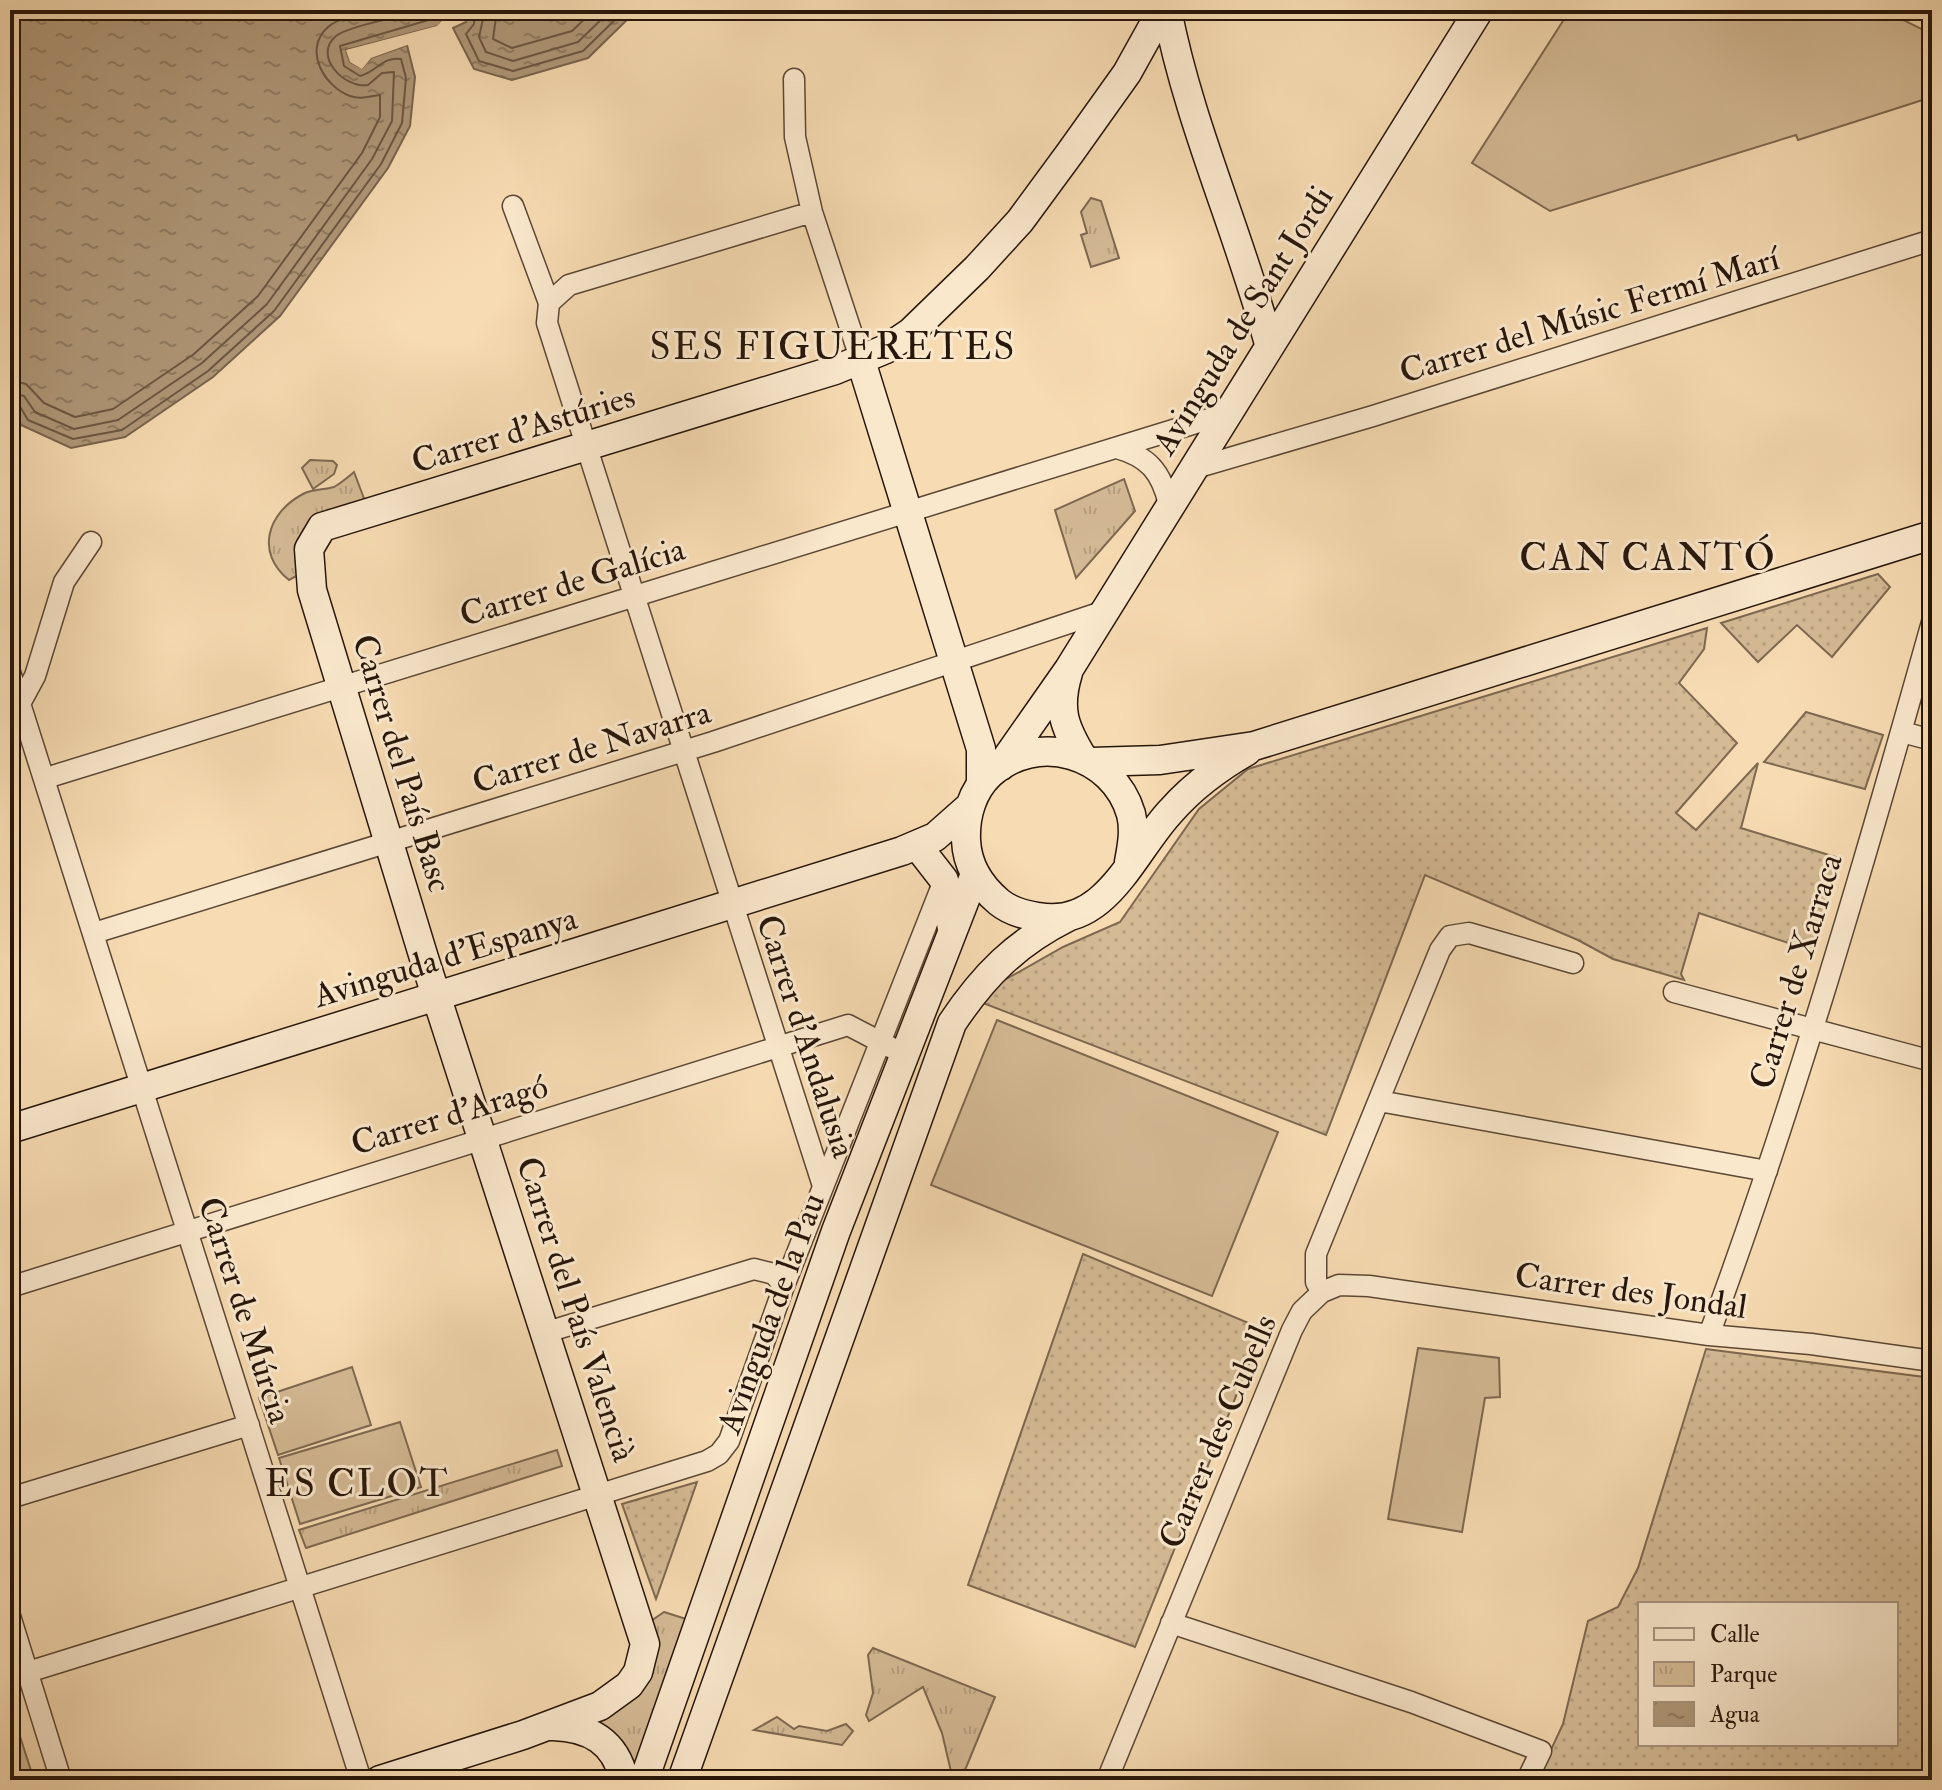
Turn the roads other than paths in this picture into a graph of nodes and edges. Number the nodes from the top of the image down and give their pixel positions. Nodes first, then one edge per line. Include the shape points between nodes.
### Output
1 (1164, 10) edge
2 (1479, 10) edge
3 (1127, 73) junction
4 (1183, 75) junction
5 (794, 79) dead end
6 (513, 206) dead end
7 (812, 212) junction
8 (1932, 240) edge
9 (1251, 278) junction
10 (1304, 288) junction
11 (549, 303) junction
12 (1269, 344) junction
13 (861, 361) junction
14 (1225, 414) junction
15 (586, 445) junction
16 (1117, 448) junction
17 (1192, 469) junction
18 (1169, 504) junction
19 (908, 512) junction
20 (1932, 535) edge
21 (91, 542) dead end
22 (309, 549) joint
23 (633, 595) junction
24 (1105, 611) junction
25 (1932, 622) edge
26 (953, 662) junction
27 (1069, 669) junction
28 (10, 672) edge
29 (343, 686) junction
30 (22, 700) junction
31 (1902, 732) junction
32 (1932, 740) edge
33 (1254, 746) junction
34 (682, 751) junction
35 (1087, 760) junction
36 (46, 778) junction
37 (984, 785) junction
38 (1190, 792) junction
39 (389, 843) junction
40 (912, 852) junction
41 (1129, 862) junction
42 (973, 871) junction
43 (944, 880) junction
44 (731, 906) junction
45 (1068, 917) junction
46 (94, 933) junction
47 (952, 937) junction
48 (1573, 963) dead end
49 (988, 974) junction
50 (1674, 992) dead end
51 (437, 996) junction
52 (1811, 1031) junction
53 (776, 1048) junction
54 (893, 1048) junction
55 (1932, 1061) edge
56 (142, 1088) junction
57 (1379, 1101) junction
58 (10, 1129) edge
59 (484, 1137) junction
60 (1767, 1171) junction
61 (823, 1186) junction
62 (187, 1229) junction
63 (784, 1286) junction
64 (10, 1287) edge
65 (1322, 1292) junction
66 (547, 1332) junction
67 (1709, 1335) junction
68 (1932, 1361) edge
69 (249, 1425) junction
70 (598, 1493) junction
71 (10, 1498) edge
72 (300, 1587) junction
73 (10, 1616) edge
74 (1171, 1623) junction
75 (28, 1672) junction
76 (548, 1726) junction
77 (61, 1780) edge
78 (361, 1780) edge
79 (380, 1780) edge
80 (624, 1780) edge
81 (644, 1780) edge
82 (682, 1780) edge
83 (1107, 1780) edge
84 (1527, 1780) edge

1 - 3 street, Carrer d'Astúries
1 - 4 street
2 - 10 street, Avinguda de Sant Jordi
3 - 4 street via 1162,66
3 - 13 street, Carrer d'Astúries via 1020,221 977,268 911,332
4 - 9 street
5 - 7 street via 795,137
6 - 11 street, Carrer d'Andalusia
7 - 11 street via 569,285
7 - 13 street
8 - 17 street, Carrer del Músic Fermí Marí
9 - 10 street via 1273,290
9 - 12 street
10 - 12 street, Avinguda de Sant Jordi
11 - 15 street, Carrer d'Andalusia via 547,323
12 - 14 street, Avinguda de Sant Jordi
13 - 15 street, Carrer d'Astúries
13 - 19 street
14 - 16 street, Carrer de Galícia
14 - 17 street, Avinguda de Sant Jordi
15 - 22 street, Carrer d'Astúries via 322,527
15 - 23 street, Carrer d'Andalusia
16 - 18 street via 1136,453 1156,468
16 - 19 street, Carrer de Galícia
17 - 18 street, Avinguda de Sant Jordi
18 - 24 street, Avinguda de Sant Jordi
19 - 23 street, Carrer de Galícia
19 - 26 street
20 - 33 street
21 - 30 street via 64,582 35,676
22 - 29 street, Carrer del País Basc via 312,590
23 - 29 street, Carrer de Galícia
23 - 34 street, Carrer d'Andalusia
24 - 26 street, Carrer de Navarra
24 - 27 street, Avinguda de Sant Jordi
25 - 31 street, Carrer de Xarraca
26 - 34 street, Carrer de Navarra
26 - 37 street via 981,749
27 - 35 street, Avinguda de Sant Jordi via 1062,719
27 - 37 street, Avinguda de Sant Jordi
28 - 30 street, Carrer de Múrcia
29 - 36 street, Carrer de Galícia
29 - 39 street, Carrer del País Basc
30 - 36 street, Carrer de Múrcia
31 - 32 street
31 - 52 street, Carrer de Xarraca
33 - 35 street via 1160,760
33 - 38 street
34 - 39 street, Carrer de Navarra
34 - 44 street, Carrer d'Andalusia
35 - 37 street via 1041,751 1020,756
35 - 41 street via 1110,776 1123,795 1133,828
36 - 46 street, Carrer de Múrcia
37 - 40 street, Avinguda d'Espanya via 935,837
37 - 42 street via 965,827
38 - 41 street
38 - 49 street via 1114,911
39 - 46 street, Carrer de Navarra
39 - 51 street, Carrer del País Basc
40 - 42 street
40 - 43 street
40 - 44 street, Avinguda d'Espanya
41 - 45 street via 1105,897
42 - 45 street via 1004,906 1046,919
42 - 47 street, Avinguda de la Pau
43 - 47 street
43 - 54 street, Avinguda de la Pau
44 - 51 street, Avinguda d'Espanya
44 - 53 street, Carrer d'Andalusia
45 - 49 street via 1016,947
46 - 56 street, Carrer de Múrcia
47 - 54 street, Avinguda de la Pau
48 - 57 street, Carrer des Cubells via 1469,933 1450,936
49 - 82 street via 952,1023 939,1054
50 - 52 street
51 - 56 street, Avinguda d'Espanya
51 - 59 street, Carrer del País Valencià
52 - 55 street
52 - 60 street, Carrer de Xarraca
53 - 54 street, Carrer d'Aragó via 848,1025
53 - 59 street, Carrer d'Aragó
53 - 61 street, Carrer d'Andalusia
54 - 61 street, Avinguda de la Pau
54 - 81 street, Avinguda de la Pau via 836,1231
56 - 58 street, Avinguda d'Espanya
56 - 62 street, Carrer de Múrcia
57 - 60 street
57 - 65 street, Carrer des Cubells via 1316,1254 1316,1282
59 - 62 street, Carrer d'Aragó
59 - 66 street, Carrer del País Valencià
60 - 67 street, Carrer de Xarraca
61 - 63 street, Avinguda de la Pau
62 - 64 street, Carrer d'Aragó
62 - 69 street, Carrer de Múrcia
63 - 66 street via 774,1274 754,1269
63 - 70 street, Avinguda de la Pau via 729,1441 719,1454
65 - 67 street, Carrer des Jondal via 1339,1285 1369,1286
65 - 74 street, Carrer des Cubells via 1292,1330
66 - 70 street, Carrer del País Valencià
67 - 68 street, Carrer des Jondal
69 - 71 street
69 - 72 street, Carrer de Múrcia
70 - 72 street
70 - 76 street, Carrer del País Valencià via 645,1644 638,1672 616,1697
72 - 75 street
72 - 78 street, Carrer de Múrcia
73 - 75 street
74 - 83 street, Carrer des Cubells
74 - 84 street via 1541,1751
75 - 77 street
76 - 79 street
76 - 80 street via 570,1727 602,1739 619,1762

